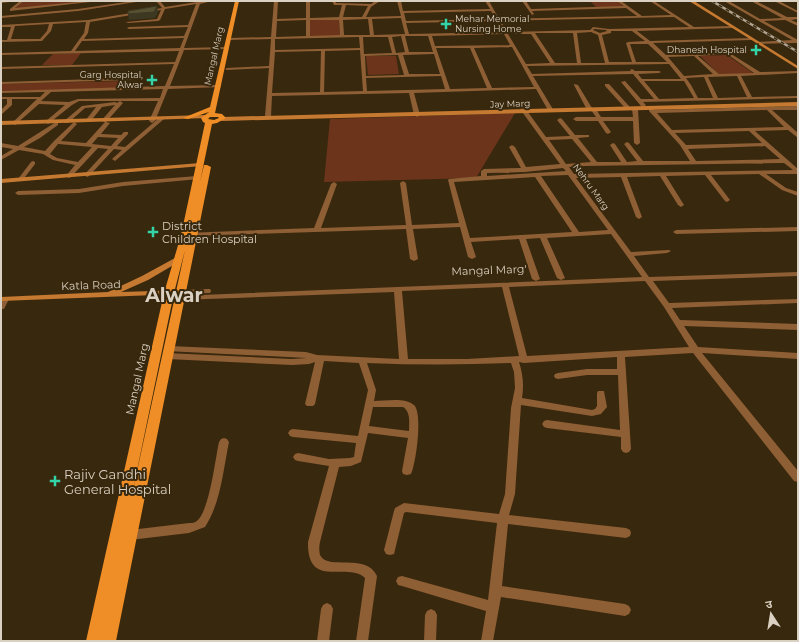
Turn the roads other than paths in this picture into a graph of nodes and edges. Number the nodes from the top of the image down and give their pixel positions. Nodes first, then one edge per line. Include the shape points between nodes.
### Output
1 (22, 1) edge
2 (97, 1) edge
3 (141, 1) edge
4 (158, 1) edge
5 (210, 1) edge
6 (237, 1) edge
7 (241, 1) edge
8 (276, 1) edge
9 (308, 1) edge
10 (334, 1) edge
11 (378, 1) edge
12 (400, 1) edge
13 (487, 1) edge
14 (524, 1) edge
15 (619, 1) edge
16 (652, 1) edge
17 (691, 1) edge
18 (726, 1) edge
19 (753, 1) edge
20 (776, 1) edge
21 (1, 2) edge
22 (198, 3) junction
23 (16, 4) edge
24 (344, 4) junction
25 (589, 4) dead end
26 (371, 5) junction
27 (557, 5) dead end
28 (1, 6) edge
29 (627, 7) junction
30 (164, 8) junction
31 (593, 8) junction
32 (560, 9) junction
33 (11, 10) junction
34 (493, 10) junction
35 (530, 10) junction
36 (798, 12) edge
37 (403, 14) junction
38 (126, 15) junction
39 (675, 16) junction
40 (2, 17) edge
41 (641, 17) junction
42 (341, 18) junction
43 (362, 18) junction
44 (370, 18) junction
45 (590, 18) junction
46 (798, 18) edge
47 (308, 19) junction
48 (536, 19) junction
49 (786, 19) junction
50 (274, 20) junction
51 (498, 20) junction
52 (761, 20) junction
53 (88, 21) junction
54 (128, 22) junction
55 (404, 22) junction
56 (51, 23) junction
57 (13, 25) junction
58 (798, 25) edge
59 (1, 26) edge
60 (189, 26) junction
61 (732, 27) junction
62 (128, 28) junction
63 (599, 28) junction
64 (693, 28) junction
65 (610, 30) junction
66 (634, 30) junction
67 (575, 31) junction
68 (591, 31) junction
69 (506, 32) junction
70 (532, 32) junction
71 (429, 34) junction
72 (600, 34) junction
73 (372, 35) junction
74 (390, 35) junction
75 (405, 35) junction
76 (342, 36) junction
77 (361, 36) junction
78 (308, 37) junction
79 (186, 38) junction
80 (273, 38) junction
81 (125, 39) junction
82 (231, 39) junction
83 (751, 39) junction
84 (41, 40) junction
85 (83, 40) junction
86 (1, 41) edge
87 (9, 41) junction
88 (711, 41) junction
89 (798, 41) edge
90 (649, 43) junction
91 (758, 43) junction
92 (37, 45) dead end
93 (717, 45) dead end
94 (472, 46) junction
95 (513, 46) junction
96 (434, 47) junction
97 (227, 48) junction
98 (33, 49) dead end
99 (182, 49) junction
100 (362, 49) junction
101 (722, 49) dead end
102 (323, 50) junction
103 (272, 51) junction
104 (51, 52) junction
105 (72, 52) junction
106 (86, 52) junction
107 (29, 53) junction
108 (436, 53) junction
109 (728, 53) junction
110 (1, 54) edge
111 (394, 54) junction
112 (400, 54) junction
113 (407, 54) junction
114 (694, 54) junction
115 (362, 55) junction
116 (82, 56) dead end
117 (665, 56) junction
118 (47, 57) dead end
119 (79, 61) dead end
120 (44, 62) dead end
121 (177, 63) junction
122 (607, 63) junction
123 (627, 63) junction
124 (634, 63) junction
125 (669, 63) junction
126 (553, 64) junction
127 (579, 64) junction
128 (136, 65) junction
129 (525, 65) junction
130 (75, 66) junction
131 (40, 67) junction
132 (271, 67) junction
133 (1, 68) edge
134 (14, 68) junction
135 (798, 68) edge
136 (225, 69) junction
137 (9, 72) dead end
138 (634, 72) junction
139 (659, 72) dead end
140 (798, 72) edge
141 (759, 74) junction
142 (443, 75) junction
143 (530, 75) junction
144 (5, 76) dead end
145 (407, 76) junction
146 (718, 76) junction
147 (739, 76) junction
148 (363, 77) junction
149 (706, 77) junction
150 (129, 79) junction
151 (683, 79) junction
152 (640, 80) junction
153 (1, 81) edge
154 (623, 82) dead end
155 (667, 84) dead end
156 (576, 85) dead end
157 (607, 85) dead end
158 (689, 85) junction
159 (219, 86) junction
160 (167, 87) junction
161 (538, 88) junction
162 (490, 89) junction
163 (48, 90) junction
164 (448, 90) junction
165 (125, 91) junction
166 (411, 91) junction
167 (1, 92) edge
168 (10, 92) junction
169 (364, 92) junction
170 (322, 93) junction
171 (270, 95) junction
172 (798, 97) edge
173 (4, 98) edge
174 (42, 98) junction
175 (162, 99) junction
176 (221, 99) dead end
177 (751, 99) junction
178 (697, 100) junction
179 (717, 100) junction
180 (658, 101) junction
181 (37, 102) junction
182 (121, 102) junction
183 (798, 102) edge
184 (70, 104) junction
185 (642, 104) junction
186 (100, 105) junction
187 (626, 106) junction
188 (217, 107) junction
189 (768, 108) junction
190 (798, 108) edge
191 (591, 109) junction
192 (635, 109) junction
193 (653, 109) junction
194 (524, 110) junction
195 (551, 110) junction
196 (1, 113) edge
197 (416, 114) junction
198 (268, 116) junction
199 (186, 118) junction
200 (213, 118) junction
201 (576, 119) dead end
202 (599, 119) junction
203 (636, 119) junction
204 (156, 120) junction
205 (560, 120) dead end
206 (88, 121) junction
207 (48, 122) junction
208 (66, 122) junction
209 (106, 122) junction
210 (15, 123) junction
211 (1, 124) edge
212 (56, 124) junction
213 (74, 124) junction
214 (789, 128) junction
215 (750, 129) junction
216 (608, 132) dead end
217 (670, 132) junction
218 (97, 135) junction
219 (587, 136) dead end
220 (798, 136) edge
221 (574, 137) junction
222 (544, 139) junction
223 (56, 142) junction
224 (627, 144) dead end
225 (637, 144) dead end
226 (767, 144) junction
227 (1, 145) edge
228 (88, 145) junction
229 (613, 145) dead end
230 (97, 146) junction
231 (112, 147) junction
232 (512, 147) dead end
233 (684, 147) junction
234 (20, 148) junction
235 (126, 149) junction
236 (46, 153) junction
237 (1, 158) edge
238 (115, 159) dead end
239 (785, 161) junction
240 (694, 162) junction
241 (624, 163) junction
242 (640, 163) junction
243 (33, 164) dead end
244 (79, 164) junction
245 (596, 164) junction
246 (200, 165) junction
247 (563, 165) junction
248 (525, 170) junction
249 (759, 172) junction
250 (798, 172) edge
251 (706, 173) junction
252 (570, 174) junction
253 (662, 174) junction
254 (87, 175) junction
255 (537, 175) junction
256 (623, 175) junction
257 (69, 176) junction
258 (197, 178) junction
259 (484, 178) junction
260 (20, 180) junction
261 (1, 182) edge
262 (403, 183) dead end
263 (334, 184) dead end
264 (18, 194) dead end
265 (798, 194) edge
266 (727, 200) dead end
267 (681, 205) dead end
268 (639, 218) dead end
269 (463, 225) junction
270 (410, 226) junction
271 (798, 229) edge
272 (317, 230) junction
273 (613, 232) junction
274 (676, 232) dead end
275 (188, 234) junction
276 (577, 234) junction
277 (543, 236) junction
278 (522, 237) junction
279 (467, 240) junction
280 (667, 250) dead end
281 (629, 254) junction
282 (472, 257) dead end
283 (414, 259) dead end
284 (178, 260) junction
285 (798, 270) edge
286 (798, 274) edge
287 (646, 277) junction
288 (561, 278) junction
289 (536, 279) junction
290 (505, 285) junction
291 (398, 289) junction
292 (257, 292) junction
293 (169, 295) junction
294 (181, 295) junction
295 (106, 296) junction
296 (798, 301) edge
297 (2, 302) edge
298 (667, 306) junction
299 (678, 323) junction
300 (798, 327) edge
301 (695, 350) junction
302 (168, 353) junction
303 (621, 354) junction
304 (798, 356) edge
305 (318, 358) junction
306 (362, 360) junction
307 (519, 360) junction
308 (404, 362) junction
309 (622, 372) junction
310 (558, 376) dead end
311 (601, 393) dead end
312 (517, 401) junction
313 (310, 404) dead end
314 (369, 404) junction
315 (547, 424) dead end
316 (364, 429) junction
317 (293, 432) dead end
318 (625, 434) junction
319 (413, 435) junction
320 (362, 440) junction
321 (224, 442) dead end
322 (626, 449) dead end
323 (298, 457) dead end
324 (335, 463) junction
325 (407, 471) dead end
326 (798, 478) edge
327 (503, 518) junction
328 (626, 533) dead end
329 (130, 535) junction
330 (390, 550) dead end
331 (402, 581) dead end
332 (496, 591) junction
333 (493, 607) junction
334 (327, 609) dead end
335 (625, 610) dead end
336 (431, 615) dead end
337 (94, 641) edge
338 (108, 641) edge
339 (323, 641) edge
340 (362, 641) edge
341 (430, 641) edge
342 (487, 641) edge

1 - 23 street
2 - 33 street
3 - 40 street
4 - 30 street
5 - 22 street
6 - 82 main road, Mangal Marg
7 - 82 main road, Mangal Marg
8 - 50 street
9 - 47 street
10 - 24 street via 335,4
11 - 26 street
12 - 37 street
13 - 34 street
14 - 35 street
15 - 29 street
16 - 39 street
17 - 61 main road
18 - 52 street
19 - 49 street
20 - 36 street
21 - 23 street
22 - 30 street
22 - 60 street
23 - 28 street
23 - 33 street
24 - 26 street
24 - 42 street
25 - 31 street
26 - 43 street
27 - 32 street
29 - 31 street
29 - 41 street
30 - 38 street
30 - 54 street via 157,20
31 - 32 street
32 - 35 street
33 - 40 street
34 - 37 street
34 - 51 street
35 - 48 street
37 - 44 street
37 - 55 street
38 - 53 street
38 - 54 street
39 - 41 street
39 - 64 street
41 - 45 street
42 - 43 street
42 - 47 street
42 - 76 street
43 - 44 street
44 - 73 street
45 - 48 street
45 - 63 street
46 - 49 street
47 - 50 street
47 - 78 street
48 - 51 street
49 - 52 street
49 - 58 street
50 - 80 street
51 - 55 street
51 - 69 street
52 - 89 street
53 - 56 street
53 - 85 street
54 - 62 street
55 - 75 street
56 - 57 street
56 - 84 street via 49,31
57 - 59 street
57 - 87 street
60 - 62 street
60 - 79 street
61 - 64 street
61 - 83 main road
62 - 81 street
63 - 65 street
63 - 68 street
64 - 66 street
65 - 66 street
65 - 72 street
66 - 90 street
67 - 68 street
67 - 70 street
67 - 127 street
68 - 72 street
69 - 70 street
69 - 71 street
69 - 95 street
70 - 126 street
71 - 75 street
71 - 96 street
72 - 122 street
73 - 74 street
73 - 77 street
74 - 75 street
74 - 111 street
75 - 113 street
76 - 77 street
76 - 78 street
77 - 100 street
78 - 80 street
79 - 81 street
79 - 99 street
80 - 82 street
80 - 103 street
81 - 85 street
82 - 97 main road, Mangal Marg
82 - 136 main road, Mangal Marg
83 - 88 street
83 - 91 main road
84 - 87 street
84 - 92 street
85 - 105 street
86 - 87 street
88 - 90 street
88 - 93 street
89 - 91 street
90 - 117 street
90 - 124 street via 628,43
91 - 135 main road
94 - 95 street
94 - 96 street
94 - 162 street
95 - 129 street
96 - 108 street
97 - 99 street
97 - 136 main road, Mangal Marg
98 - 107 street
99 - 106 street
99 - 121 street
100 - 102 street
100 - 115 street
101 - 109 street
102 - 103 street
102 - 170 street
103 - 132 street
104 - 105 street
104 - 107 street
104 - 118 street
105 - 106 street
106 - 116 street
107 - 110 street
108 - 113 street
108 - 142 street
109 - 114 street
109 - 141 street
111 - 112 street
111 - 115 street
112 - 113 street
112 - 145 street
114 - 117 street
114 - 146 street
115 - 148 street
117 - 125 street
119 - 130 street
120 - 131 street
121 - 128 street
121 - 160 street
122 - 123 street
122 - 127 street
123 - 124 street
123 - 138 street
124 - 125 street
125 - 151 street
126 - 127 street
126 - 129 street
128 - 130 street
128 - 150 street
129 - 143 street
130 - 131 street
131 - 134 street
132 - 136 street
132 - 171 street
133 - 134 street
134 - 137 street
136 - 159 main road, Mangal Marg
136 - 176 main road, Mangal Marg
138 - 139 street
138 - 143 street
138 - 152 street
140 - 141 street
141 - 147 street
142 - 145 street
142 - 164 street
143 - 161 street
144 - 153 street
145 - 148 street
146 - 147 street
146 - 149 street
147 - 177 street
148 - 169 street
149 - 151 street
149 - 179 street
150 - 153 street
150 - 165 street
151 - 152 street
151 - 158 street
152 - 180 street
154 - 185 street
155 - 158 street
156 - 191 street
157 - 187 street
158 - 178 street
159 - 160 street
159 - 188 main road, Mangal Marg
160 - 165 street
160 - 175 street
161 - 162 street
161 - 195 street
162 - 164 street
163 - 165 street
163 - 168 street
163 - 174 street
164 - 166 street
165 - 182 street
166 - 169 street
166 - 197 street
167 - 168 street
168 - 173 street
169 - 170 street
170 - 171 street
171 - 198 street
172 - 177 street
173 - 174 street
173 - 196 street via 10,104
174 - 181 street
175 - 182 street
175 - 204 street
177 - 179 street
178 - 179 street
178 - 180 street
180 - 185 street
181 - 184 street
181 - 210 street
182 - 184 street via 90,99
182 - 186 street
182 - 209 street
183 - 193 main road, Jay Marg
184 - 207 street
185 - 187 main road, Jay Marg
185 - 193 main road, Jay Marg
186 - 206 street
186 - 208 street via 84,107
187 - 191 main road, Jay Marg
188 - 199 main road
188 - 200 main road, Mangal Marg
189 - 190 street
189 - 193 street
189 - 214 street
191 - 192 main road, Jay Marg
191 - 195 main road, Jay Marg
191 - 202 street
192 - 193 main road, Jay Marg
192 - 203 street
193 - 217 street
194 - 195 main road, Jay Marg
194 - 197 main road, Jay Marg
194 - 222 street, Nehru Marg
197 - 198 main road, Jay Marg
197 - 200 main road, Jay Marg
198 - 200 main road, Jay Marg
199 - 200 main road
199 - 204 main road
200 - 204 main road
200 - 246 main road, Mangal Marg
200 - 275 main road, Mangal Marg via 201,195
201 - 202 street
202 - 203 street
202 - 216 street
203 - 225 street
204 - 209 main road
204 - 235 street
205 - 221 street
206 - 208 main road
206 - 209 main road
207 - 208 main road
207 - 210 main road
209 - 213 main road
209 - 218 street
210 - 211 main road
211 - 212 main road
212 - 213 main road
212 - 234 street
213 - 223 street
214 - 215 street
214 - 220 street
215 - 217 street
215 - 226 street
217 - 233 street
218 - 228 street
218 - 231 street via 124,135
219 - 221 street
221 - 222 street
221 - 245 street
222 - 247 street, Nehru Marg
223 - 228 street
223 - 236 street
224 - 242 street
226 - 233 street
226 - 239 street
227 - 234 street
228 - 230 street
229 - 241 street
230 - 231 street
230 - 244 street
231 - 235 street
231 - 254 street
232 - 248 street
233 - 240 street
234 - 236 street
234 - 237 street
235 - 238 street
236 - 244 street via 50,158
239 - 240 street
239 - 250 street
240 - 242 street
241 - 242 street
241 - 245 street
243 - 260 street
244 - 257 street
245 - 247 street
246 - 254 main road
246 - 258 main road, Mangal Marg
247 - 248 street
247 - 252 street, Nehru Marg
248 - 259 street via 484,172
249 - 250 street
249 - 251 street
249 - 265 street via 784,189
251 - 253 street
251 - 266 street
252 - 255 street
252 - 256 street
252 - 273 street, Nehru Marg
253 - 256 street
253 - 267 street
254 - 257 main road
255 - 259 street
255 - 276 street
256 - 268 street
257 - 260 main road
258 - 264 street via 123,184 79,191
258 - 275 main road, Mangal Marg
259 - 269 street via 451,180
260 - 261 main road
262 - 270 street
263 - 272 street
269 - 270 street
269 - 279 street
270 - 272 street
270 - 283 street
271 - 274 street
272 - 275 street
273 - 276 street
273 - 281 street, Nehru Marg
275 - 284 main road, Mangal Marg
275 - 294 main road, Mangal Marg
276 - 277 street
277 - 278 street
277 - 288 street
278 - 279 street
278 - 289 street
279 - 282 street
280 - 281 street
281 - 287 street, Nehru Marg
284 - 293 main road, Mangal Marg
284 - 295 main road
285 - 287 street, Mangal Marg'
286 - 287 street
287 - 288 street, Mangal Marg'
287 - 290 street
287 - 298 street, Nehru Marg
288 - 289 street, Mangal Marg'
289 - 292 street, Mangal Marg'
290 - 291 street
290 - 307 street
291 - 292 street
291 - 308 street
292 - 294 street
293 - 294 main road, Katla Road
293 - 295 main road, Katla Road
293 - 297 main road, Katla Road
293 - 337 main road, Mangal Marg
294 - 302 main road, Mangal Marg
295 - 297 main road, Katla Road
296 - 298 street
298 - 299 street, Nehru Marg
299 - 300 street
299 - 301 street, Nehru Marg
301 - 303 street
301 - 304 street
301 - 326 street, Nehru Marg
302 - 305 street via 292,362
302 - 329 main road, Mangal Marg
303 - 307 street
303 - 309 street
305 - 306 street
305 - 313 street
306 - 308 street
306 - 314 street via 372,390
307 - 308 street
307 - 312 street
309 - 310 street via 587,372
309 - 318 street
311 - 312 street via 602,407 598,412 592,413
312 - 327 street via 510,494
314 - 316 street
314 - 319 street via 408,406 412,409
315 - 318 street
316 - 319 street
316 - 320 street
317 - 320 street
318 - 322 street
319 - 325 street
320 - 324 street via 358,459 349,463
321 - 329 street via 212,498 202,523 197,527
323 - 324 street
324 - 340 street via 314,542 314,552 316,560 322,565 360,568 371,576
327 - 328 street
327 - 330 street via 404,507 399,511
327 - 332 street
329 - 338 main road, Mangal Marg
331 - 333 street
332 - 333 street
332 - 335 street
333 - 342 street
334 - 339 street
336 - 341 street

